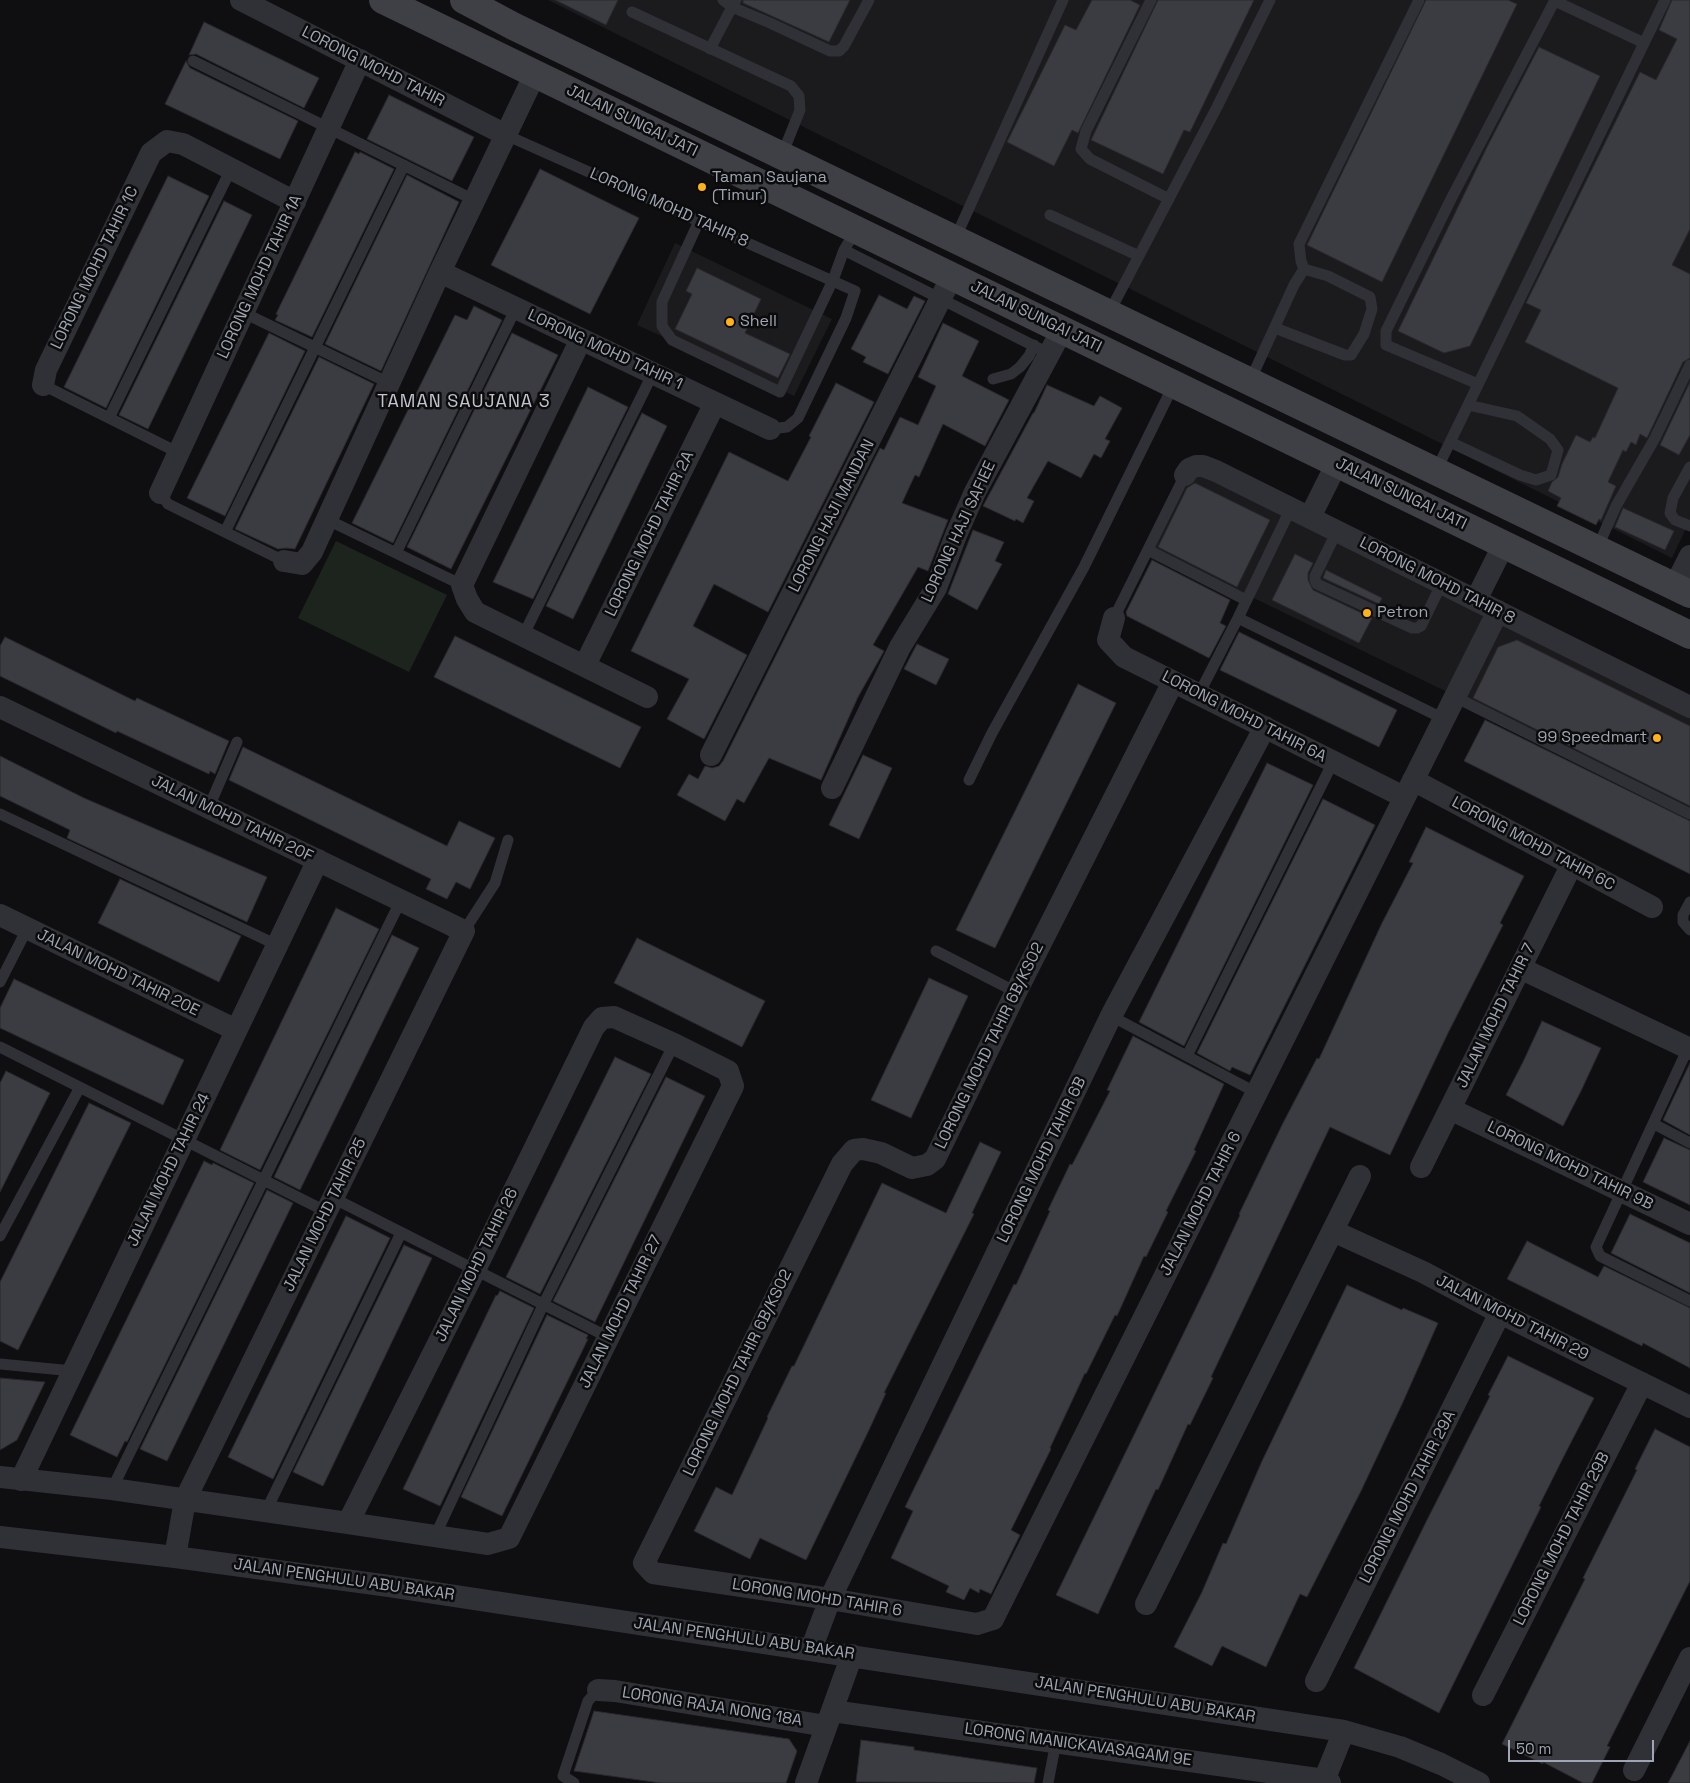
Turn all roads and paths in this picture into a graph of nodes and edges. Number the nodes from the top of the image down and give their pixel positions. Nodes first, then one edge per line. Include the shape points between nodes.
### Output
1 (241, 0) edge
2 (383, 0) edge
3 (464, 0) edge
4 (869, 0) edge
5 (1063, 0) edge
6 (1151, 0) edge
7 (1270, 0) edge
8 (1420, 0) edge
9 (1555, 0) edge
10 (1665, 0) edge
11 (730, 2) edge
12 (632, 12) dead end
13 (1644, 43) junction
14 (710, 49) junction
15 (360, 60) junction
16 (193, 61) dead end
17 (535, 74) junction
18 (328, 128) junction
19 (506, 135) junction
20 (782, 155) junction
21 (404, 166) junction
22 (231, 169) junction
23 (474, 200) junction
24 (1168, 200) junction
25 (295, 202) junction
26 (1050, 215) dead end
27 (700, 221) junction
28 (955, 239) junction
29 (850, 240) junction
30 (1139, 256) junction
31 (1304, 269) junction
32 (440, 272) junction
33 (833, 280) junction
34 (947, 288) junction
35 (516, 308) junction
36 (244, 313) junction
37 (1109, 314) junction
38 (1274, 328) junction
39 (1062, 330) junction
40 (581, 339) junction
41 (316, 347) junction
42 (1041, 349) junction
43 (1690, 365) edge
44 (653, 373) junction
45 (993, 379) dead end
46 (1250, 382) junction
47 (389, 383) junction
48 (1174, 384) junction
49 (1478, 384) junction
50 (43, 385) joint
51 (715, 403) junction
52 (1468, 405) junction
53 (109, 418) junction
54 (770, 429) joint
55 (1450, 442) junction
56 (179, 453) junction
57 (1337, 463) junction
58 (1690, 467) edge
59 (1436, 471) junction
60 (1185, 475) joint
61 (160, 493) joint
62 (1300, 513) junction
63 (328, 520) junction
64 (1690, 526) edge
65 (1337, 531) junction
66 (225, 532) junction
67 (1504, 544) junction
68 (1597, 549) junction
69 (1148, 550) junction
70 (396, 553) junction
71 (1690, 556) edge
72 (284, 561) joint
73 (1442, 583) junction
74 (462, 585) junction
75 (1682, 590) edge
76 (1246, 600) junction
77 (1476, 600) junction
78 (1498, 611) junction
79 (1114, 618) joint
80 (1238, 618) junction
81 (524, 634) junction
82 (1690, 635) edge
83 (585, 665) junction
84 (1173, 682) junction
85 (1199, 694) junction
86 (647, 697) dead end
87 (1455, 697) junction
88 (0, 707) edge
89 (1690, 707) edge
90 (1444, 719) junction
91 (1265, 727) junction
92 (238, 742) dead end
93 (711, 755) dead end
94 (1333, 762) junction
95 (969, 780) dead end
96 (832, 788) dead end
97 (1409, 789) junction
98 (210, 807) junction
99 (0, 814) edge
100 (1690, 814) edge
101 (508, 840) dead end
102 (318, 860) junction
103 (1572, 864) junction
104 (401, 900) junction
105 (1690, 902) edge
106 (1652, 907) dead end
107 (0, 915) edge
108 (27, 929) junction
109 (464, 930) junction
110 (1690, 930) edge
111 (277, 945) junction
112 (936, 951) dead end
113 (1520, 968) junction
114 (0, 982) edge
115 (1016, 992) junction
116 (1112, 1016) junction
117 (236, 1030) junction
118 (674, 1044) junction
119 (0, 1047) edge
120 (1689, 1049) edge
121 (1187, 1056) junction
122 (80, 1087) junction
123 (1257, 1093) junction
124 (1450, 1109) junction
125 (1654, 1124) junction
126 (184, 1140) junction
127 (1690, 1143) edge
128 (1421, 1167) dead end
129 (1360, 1176) dead end
130 (263, 1180) junction
131 (1623, 1192) junction
132 (330, 1205) junction
133 (1690, 1224) edge
134 (1333, 1231) junction
135 (401, 1233) junction
136 (0, 1236) edge
137 (475, 1270) junction
138 (1690, 1301) edge
139 (544, 1304) junction
140 (1500, 1313) junction
141 (608, 1337) junction
142 (0, 1364) edge
143 (73, 1371) junction
144 (1642, 1383) junction
145 (1690, 1407) edge
146 (10, 1478) edge
147 (112, 1489) junction
148 (185, 1500) junction
149 (266, 1511) junction
150 (348, 1524) junction
151 (436, 1536) junction
152 (0, 1537) edge
153 (175, 1556) junction
154 (644, 1563) joint
155 (830, 1599) junction
156 (1146, 1604) dead end
157 (993, 1619) joint
158 (810, 1650) junction
159 (852, 1655) junction
160 (1690, 1658) edge
161 (1316, 1681) dead end
162 (598, 1690) joint
163 (1483, 1695) dead end
164 (829, 1718) junction
165 (1344, 1731) junction
166 (1056, 1742) junction
167 (1634, 1770) dead end
168 (1326, 1782) edge
169 (574, 1783) edge
170 (806, 1783) edge
171 (1048, 1783) edge
172 (1479, 1783) edge

1 - 15 street, LORONG MOHD TAHIR
2 - 17 main road, JALAN SUNGAI JATI
3 - 20 main road
4 - 11 lane via 839,51 830,51
5 - 28 lane
6 - 24 lane via 1086,131 1081,150 1090,159
7 - 24 lane
8 - 31 lane via 1299,244
9 - 13 lane
9 - 49 lane via 1386,331 1386,345
10 - 13 lane
11 - 14 lane
12 - 14 lane
13 - 49 lane
14 - 20 lane via 792,86 800,96 800,110
15 - 18 street, LORONG MOHD TAHIR 1A
15 - 19 street, LORONG MOHD TAHIR
16 - 18 lane
17 - 19 street
17 - 29 main road, JALAN SUNGAI JATI
18 - 21 lane
18 - 25 street, LORONG MOHD TAHIR 1A
19 - 23 street
19 - 27 lane, LORONG MOHD TAHIR 8
20 - 28 main road
21 - 23 lane
21 - 41 lane
22 - 25 street
22 - 50 street, LORONG MOHD TAHIR 1C via 183,144 166,142 151,153 46,370
22 - 53 lane
23 - 32 street
24 - 30 lane
25 - 36 street, LORONG MOHD TAHIR 1A
26 - 30 lane
27 - 33 lane, LORONG MOHD TAHIR 8
27 - 33 lane via 662,302 662,326 672,340 780,392
28 - 37 main road
29 - 33 lane
29 - 34 main road, JALAN SUNGAI JATI
30 - 37 lane
31 - 38 lane
31 - 38 lane via 1328,276 1370,297 1372,309 1364,334 1351,354 1346,355
32 - 35 street, LORONG MOHD TAHIR 1
32 - 47 street
33 - 54 lane, LORONG MOHD TAHIR 8 via 855,291 846,318 798,418 786,427
34 - 39 main road, JALAN SUNGAI JATI
34 - 42 lane
34 - 93 street, LORONG HAJI MANDAN
35 - 40 street, LORONG MOHD TAHIR 1
35 - 70 lane
36 - 41 lane
36 - 56 street, LORONG MOHD TAHIR 1A
37 - 46 main road
38 - 46 lane
39 - 42 street, LORONG HAJI SAFIEE
39 - 48 main road, JALAN SUNGAI JATI
40 - 44 street, LORONG MOHD TAHIR 1
40 - 74 street
41 - 47 lane
41 - 66 lane
42 - 45 lane via 1011,374
42 - 96 street, LORONG HAJI SAFIEE via 956,534 936,588 900,647
43 - 68 lane
44 - 51 street, LORONG MOHD TAHIR 1
44 - 81 lane
46 - 59 main road
47 - 63 street
48 - 57 main road, JALAN SUNGAI JATI
48 - 95 lane via 1084,567
49 - 52 lane
50 - 53 lane
51 - 54 street, LORONG MOHD TAHIR 1
51 - 83 street, LORONG MOHD TAHIR 2A
52 - 55 lane
52 - 55 lane via 1517,416 1550,439 1558,450 1551,475 1536,480 1520,475
53 - 56 lane
55 - 59 lane
56 - 61 street, LORONG MOHD TAHIR 1A
57 - 62 street
57 - 67 main road, JALAN SUNGAI JATI
58 - 64 lane via 1672,498 1670,513 1674,520
59 - 68 main road
60 - 62 street, LORONG MOHD TAHIR 8 via 1189,469 1203,466
60 - 69 lane
61 - 66 lane via 168,504
62 - 65 street, LORONG MOHD TAHIR 8
62 - 76 lane
63 - 70 lane
63 - 72 street via 312,552 302,564
65 - 73 street, LORONG MOHD TAHIR 8
65 - 73 lane via 1315,576 1317,584 1417,628 1421,626
66 - 72 lane
67 - 77 street
67 - 82 main road, JALAN SUNGAI JATI
68 - 75 main road
69 - 76 lane
69 - 79 lane
70 - 74 lane
71 - 75 street
73 - 77 street, LORONG MOHD TAHIR 8
74 - 81 street via 475,612
76 - 80 lane
77 - 78 street, LORONG MOHD TAHIR 8
78 - 87 street
78 - 89 street, LORONG MOHD TAHIR 8
79 - 84 street, LORONG MOHD TAHIR 6A via 1108,640 1124,657
80 - 85 lane
80 - 90 lane
81 - 83 street
83 - 86 street
84 - 85 street, LORONG MOHD TAHIR 6A
84 - 115 street, LORONG MOHD TAHIR 6B/KS02
85 - 91 street, LORONG MOHD TAHIR 6A
87 - 90 street
87 - 100 lane
88 - 98 street, JALAN MOHD TAHIR 20F
90 - 97 street
91 - 94 street, LORONG MOHD TAHIR 6A
91 - 116 street, LORONG MOHD TAHIR 6B
92 - 98 lane
94 - 97 street, LORONG MOHD TAHIR 6A
94 - 121 lane
97 - 103 street, LORONG MOHD TAHIR 6C
97 - 123 street, JALAN MOHD TAHIR 6
98 - 102 street, JALAN MOHD TAHIR 20F
99 - 111 lane
101 - 109 lane via 495,883
102 - 104 street, JALAN MOHD TAHIR 20F
102 - 111 street, JALAN MOHD TAHIR 24
103 - 106 street, LORONG MOHD TAHIR 6C
103 - 113 street, JALAN MOHD TAHIR 7
104 - 109 street, JALAN MOHD TAHIR 20F
104 - 130 lane
105 - 110 lane via 1683,922
107 - 108 street, JALAN MOHD TAHIR 20E
108 - 114 lane
108 - 117 street, JALAN MOHD TAHIR 20E
109 - 132 street, JALAN MOHD TAHIR 25
111 - 117 street, JALAN MOHD TAHIR 24
112 - 115 lane
113 - 120 street
113 - 124 street, JALAN MOHD TAHIR 7
115 - 154 street, LORONG MOHD TAHIR 6B/KS02 via 935,1159 927,1165 912,1168 881,1153 863,1149 854,1150 842,1164
116 - 121 lane
116 - 155 street, LORONG MOHD TAHIR 6B
117 - 126 street, JALAN MOHD TAHIR 24
118 - 137 street, JALAN MOHD TAHIR 26 via 614,1017 602,1018 594,1026
118 - 139 lane
118 - 141 street, JALAN MOHD TAHIR 27 via 728,1070 733,1086
119 - 122 lane
120 - 125 lane
121 - 123 lane
122 - 126 lane
122 - 136 lane
123 - 157 street, JALAN MOHD TAHIR 6
124 - 128 street, JALAN MOHD TAHIR 7
124 - 131 street, LORONG MOHD TAHIR 9B
125 - 127 lane
125 - 131 lane
126 - 130 lane
126 - 143 street, JALAN MOHD TAHIR 24
129 - 134 street
130 - 132 lane
130 - 147 lane
131 - 133 street, LORONG MOHD TAHIR 9B
131 - 138 lane via 1596,1247 1600,1256
132 - 135 lane
132 - 148 street, JALAN MOHD TAHIR 25
134 - 140 street, JALAN MOHD TAHIR 29 via 1423,1272
134 - 156 street
135 - 137 lane
135 - 149 lane
137 - 139 lane
137 - 150 street, JALAN MOHD TAHIR 26
139 - 141 lane
139 - 151 lane
140 - 144 street, JALAN MOHD TAHIR 29
140 - 161 street, LORONG MOHD TAHIR 29A
141 - 151 street, JALAN MOHD TAHIR 27 via 509,1538 488,1544
142 - 143 lane
143 - 146 street, JALAN MOHD TAHIR 24
144 - 145 street, JALAN MOHD TAHIR 29
144 - 163 street, LORONG MOHD TAHIR 29B
146 - 147 street
147 - 148 street
148 - 149 street
148 - 153 street, JALAN MOHD TAHIR 25
149 - 150 street
150 - 151 street
152 - 153 street, JALAN PENGHULU ABU BAKAR
153 - 158 street, JALAN PENGHULU ABU BAKAR
154 - 155 street, LORONG MOHD TAHIR 6 via 652,1573
155 - 157 street, LORONG MOHD TAHIR 6 via 977,1624
155 - 158 street, LORONG MOHD TAHIR 6B
158 - 159 street, JALAN PENGHULU ABU BAKAR
159 - 164 street
159 - 165 street, JALAN PENGHULU ABU BAKAR
160 - 167 street
162 - 164 street, LORONG RAJA NONG 18A
162 - 169 lane via 588,1701 563,1776
164 - 166 street, LORONG MANICKAVASAGAM 9E
164 - 170 street
165 - 168 street
165 - 172 street, JALAN PENGHULU ABU BAKAR via 1400,1747
166 - 168 street, LORONG MANICKAVASAGAM 9E
166 - 171 lane

